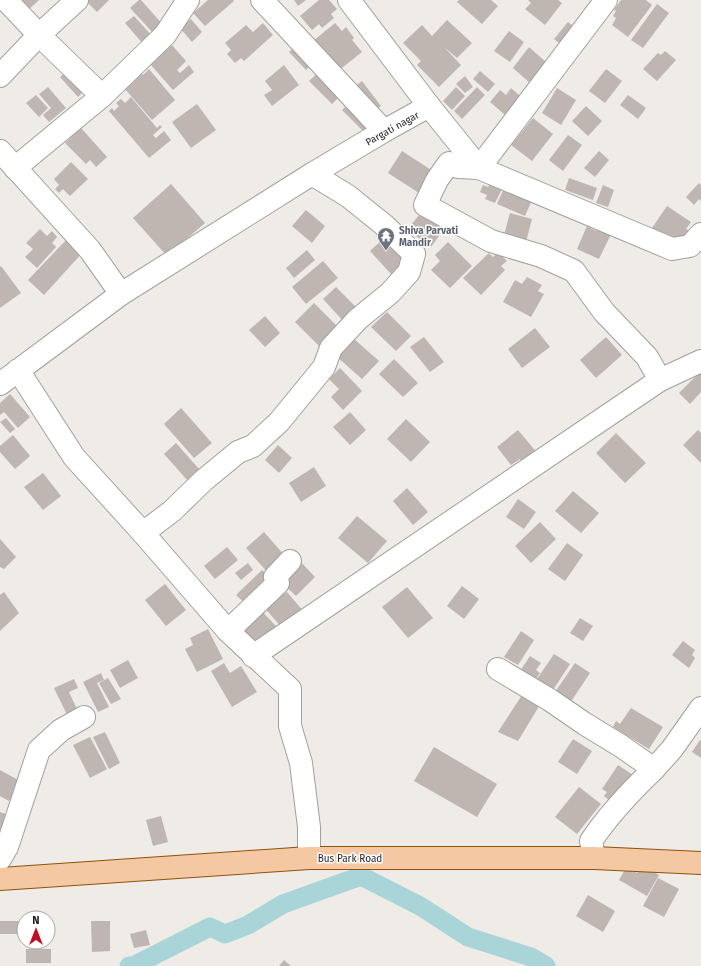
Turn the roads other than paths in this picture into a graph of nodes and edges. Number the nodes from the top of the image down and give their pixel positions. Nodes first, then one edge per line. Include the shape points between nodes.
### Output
1 (6, 0) edge
2 (77, 0) edge
3 (188, 0) edge
4 (262, 0) edge
5 (349, 0) edge
6 (606, 0) edge
7 (39, 35) junction
8 (0, 76) edge
9 (102, 96) junction
10 (429, 106) junction
11 (384, 131) junction
12 (0, 151) edge
13 (16, 168) junction
14 (479, 168) junction
15 (312, 174) junction
16 (701, 234) edge
17 (120, 294) junction
18 (701, 361) edge
19 (18, 370) junction
20 (660, 380) junction
21 (0, 384) edge
22 (143, 533) junction
23 (290, 561) dead end
24 (228, 632) junction
25 (253, 656) junction
26 (498, 669) dead end
27 (701, 708) edge
28 (84, 717) dead end
29 (654, 769) junction
30 (309, 858) junction
31 (594, 858) junction
32 (0, 859) edge
33 (701, 862) edge
34 (0, 879) edge

1 - 7 street
2 - 7 street
3 - 9 street via 165,35
4 - 11 street
5 - 10 street
6 - 14 street
7 - 8 street
7 - 9 street
9 - 13 street
10 - 11 street, Pargati nagar
10 - 14 street, Pargati nagar
11 - 15 street, Pargati nagar
12 - 13 street
13 - 17 street via 90,250
14 - 16 street, Pargati nagar via 672,249 690,246
14 - 20 street via 458,167 449,163 425,205 491,241 541,256 574,271 604,312 647,358
15 - 17 street, Pargati nagar
15 - 22 street via 354,201 414,254 409,272 331,348 324,367 279,422 253,446 238,452 172,511
17 - 19 street, Pargati nagar
18 - 20 street
19 - 21 street, Pargati nagar
19 - 22 street via 74,457
20 - 25 street
22 - 24 street
23 - 24 street via 275,577 278,583
24 - 25 street
25 - 30 street via 290,689 290,726 301,763 309,827
26 - 29 street
27 - 29 street via 672,749
28 - 32 street via 61,730 38,750 7,847
29 - 31 street via 626,796 601,826 591,841
30 - 31 main road, Bus Park Road
30 - 34 main road, Bus Park Road
31 - 33 main road, Bus Park Road

